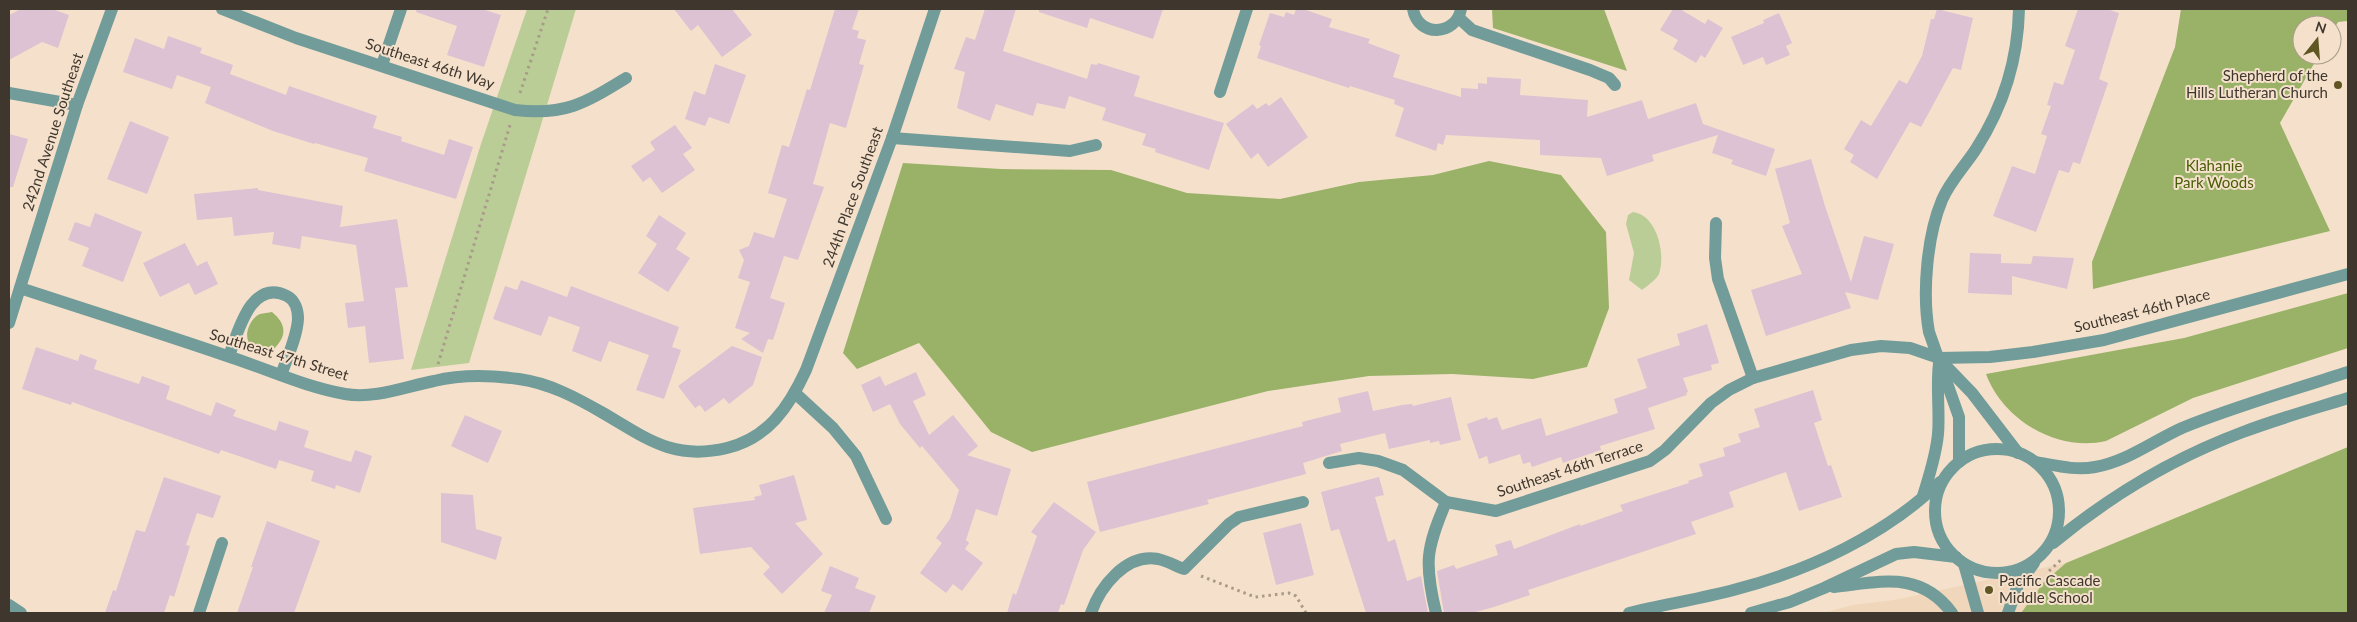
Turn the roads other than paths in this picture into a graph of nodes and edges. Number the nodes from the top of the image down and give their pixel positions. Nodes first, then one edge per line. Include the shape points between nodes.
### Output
1 (112, 9) edge
2 (222, 9) edge
3 (402, 9) edge
4 (935, 9) edge
5 (1247, 9) edge
6 (1413, 9) edge
7 (2019, 9) edge
8 (1460, 14) edge
9 (382, 65) junction
10 (626, 78) dead end
11 (1615, 85) dead end
12 (1220, 92) dead end
13 (9, 93) edge
14 (78, 105) junction
15 (892, 138) junction
16 (1096, 145) dead end
17 (1716, 223) dead end
18 (2348, 274) edge
19 (20, 288) junction
20 (9, 323) edge
21 (229, 356) junction
22 (1939, 358) junction
23 (2348, 372) edge
24 (281, 375) junction
25 (1752, 378) junction
26 (795, 394) junction
27 (2348, 398) edge
28 (2018, 453) junction
29 (1959, 462) junction
30 (2035, 462) junction
31 (1329, 463) dead end
32 (1945, 476) junction
33 (1922, 498) junction
34 (1303, 502) dead end
35 (1446, 502) junction
36 (886, 520) dead end
37 (222, 543) dead end
38 (2049, 546) junction
39 (2036, 560) junction
40 (1960, 561) junction
41 (1824, 588) junction
42 (9, 605) edge
43 (22, 613) edge
44 (200, 613) edge
45 (1091, 613) edge
46 (1436, 613) edge
47 (1629, 613) edge
48 (1751, 613) edge
49 (1952, 613) edge
50 (1978, 613) edge
51 (2008, 613) edge

1 - 14 street, 242nd Avenue Southeast
2 - 9 street, Southeast 46th Way via 296,38
3 - 9 street
4 - 15 street, 244th Place Southeast
5 - 12 street
6 - 8 street via 1416,19 1429,30 1446,29
7 - 22 street via 2015,54 2002,99 1981,141 1943,199 1934,223 1926,300 1929,332
8 - 11 street via 1472,30 1590,70 1609,78
9 - 10 street, Southeast 46th Way via 515,110 539,113 563,110 590,100
13 - 14 street
14 - 19 street, 242nd Avenue Southeast
15 - 16 street via 1070,151
15 - 26 street, 244th Place Southeast
17 - 25 street via 1718,279
18 - 22 street, Southeast 46th Place via 2104,340 2016,354
19 - 20 street, 242nd Avenue Southeast
19 - 21 street, Southeast 47th Street
21 - 24 street, Southeast 47th Street
21 - 24 street via 243,319 255,300 265,293 289,296 297,306 298,320
22 - 25 street, Southeast 46th Terrace via 1910,348 1881,346 1851,350
22 - 28 street via 1972,392
22 - 29 street via 1958,416
22 - 33 street via 1936,387 1938,433 1933,464
23 - 30 street via 2211,416 2109,464 2071,468
24 - 26 street, Southeast 47th Street via 346,394 374,395 433,381 485,375 522,380 558,390 663,447 690,453 713,452 740,445 760,435 779,418
25 - 35 street, Southeast 46th Terrace via 1711,404 1650,461 1496,511
26 - 36 street via 833,428 856,456
27 - 38 street via 2248,430 2173,462 2106,502
28 - 29 street via 1986,450
28 - 30 street
29 - 32 street
30 - 38 street via 2048,475 2058,501 2057,529
31 - 35 street via 1359,458 1378,461 1403,470
32 - 33 street
32 - 40 street via 1934,507 1935,522 1939,536
33 - 47 street via 1854,543 1811,564 1735,590
34 - 45 street via 1240,517 1184,570 1158,559 1141,559 1105,584 1096,596
35 - 46 street via 1427,559
37 - 44 street
38 - 39 street
39 - 40 street via 2019,570 2000,574 1982,572
39 - 51 street via 2018,585
40 - 41 street via 1902,553 1886,557
40 - 50 street
41 - 48 street
41 - 49 street via 1896,580 1912,583 1939,598
42 - 43 street

